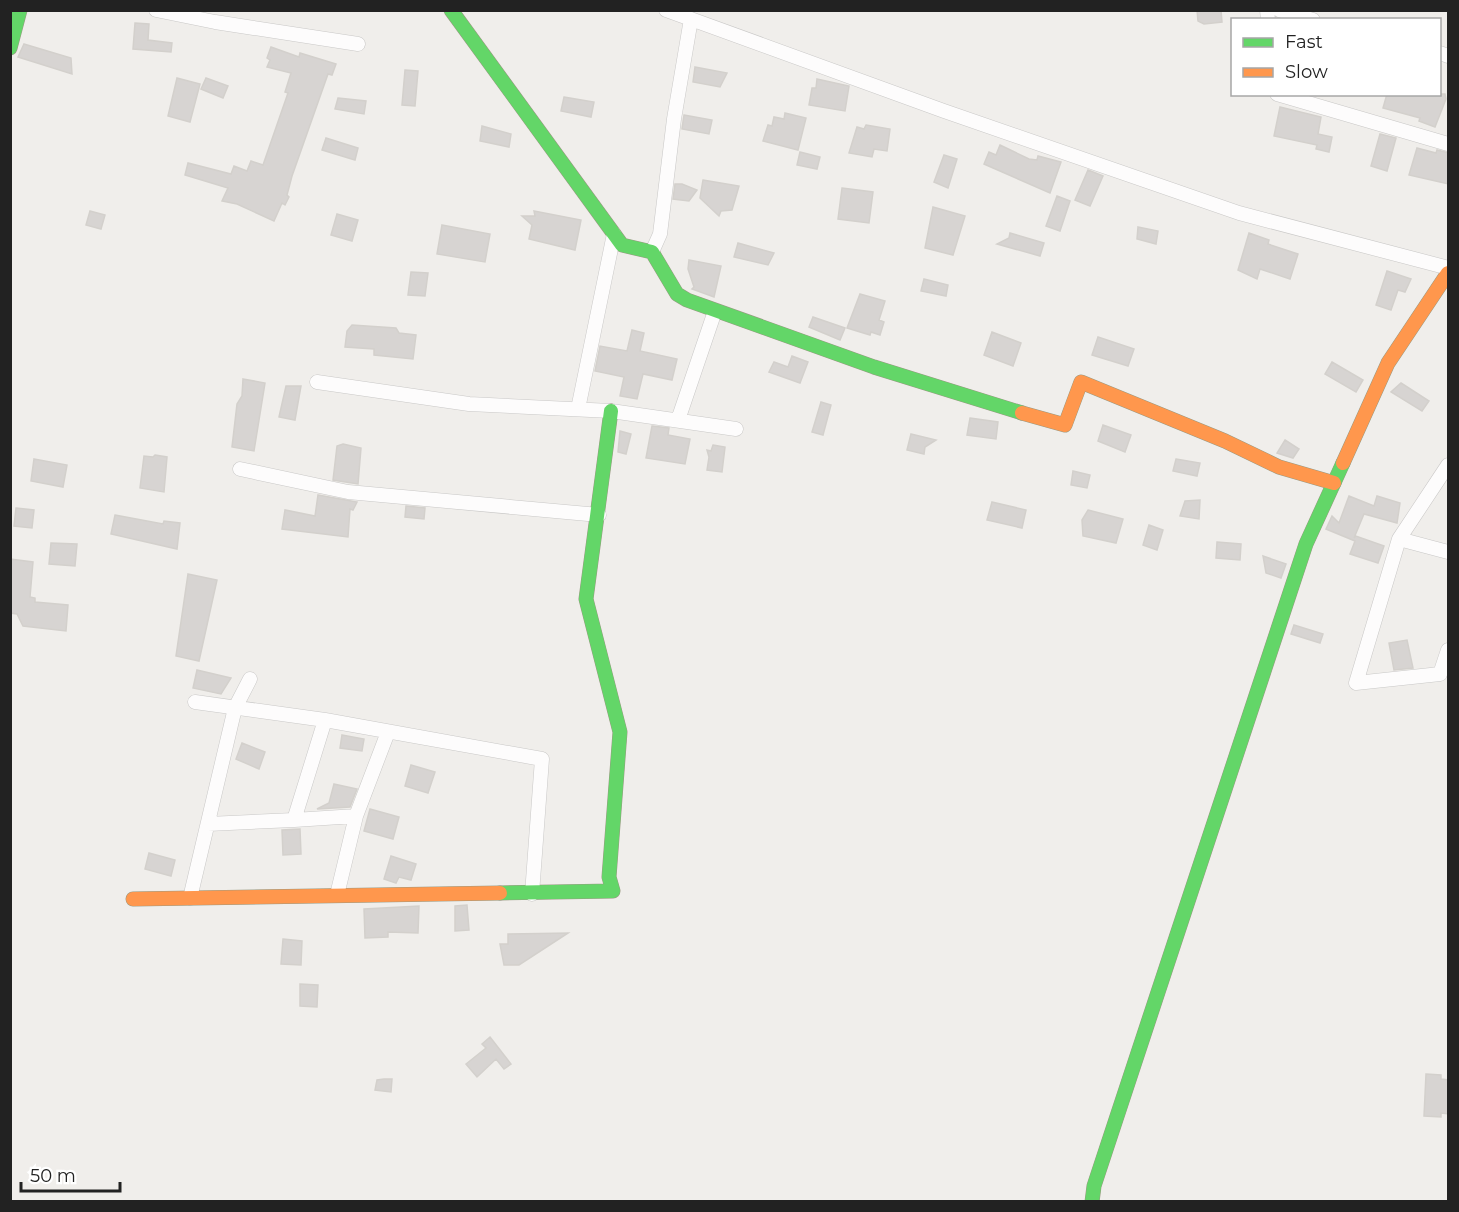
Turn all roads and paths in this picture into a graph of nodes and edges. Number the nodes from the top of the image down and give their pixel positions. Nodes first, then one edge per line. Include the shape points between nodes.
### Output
1 (20, 10) edge
2 (156, 10) edge
3 (451, 10) edge
4 (666, 10) edge
5 (1279, 10) edge
6 (1305, 18) edge
7 (691, 19) junction
8 (358, 44) dead end
9 (10, 48) edge
10 (1284, 96) edge
11 (1449, 144) edge
12 (614, 234) junction
13 (652, 252) junction
14 (1447, 270) edge
15 (715, 311) junction
16 (316, 382) dead end
17 (578, 409) junction
18 (612, 411) junction
19 (678, 420) junction
20 (736, 429) dead end
21 (1449, 465) edge
22 (240, 469) dead end
23 (1334, 483) junction
24 (599, 516) junction
25 (1399, 539) junction
26 (1449, 552) edge
27 (1449, 650) edge
28 (250, 679) dead end
29 (195, 702) dead end
30 (235, 708) junction
31 (325, 720) junction
32 (388, 732) junction
33 (356, 816) junction
34 (294, 820) junction
35 (208, 824) junction
36 (532, 894) junction
37 (337, 895) junction
38 (190, 898) junction
39 (133, 899) dead end
40 (1092, 1202) edge

1 - 9 street
2 - 8 street
3 - 12 street
4 - 7 street
5 - 6 street
7 - 13 street via 660,234
7 - 14 street via 1239,213
10 - 11 street
12 - 13 street via 622,245
12 - 17 street
13 - 15 street via 677,294
14 - 23 street via 1388,363
15 - 19 street
15 - 23 street via 973,400 1065,425 1081,382 1279,467
16 - 17 street via 469,404
17 - 18 street
18 - 19 street
18 - 24 street
19 - 20 street
21 - 25 street
22 - 24 street via 348,492
23 - 40 street via 1306,544 1094,1186
24 - 36 street via 586,599 620,732 609,877 612,891
25 - 26 street
25 - 27 street via 1356,682 1440,674
28 - 30 street
29 - 30 street
30 - 31 street
30 - 35 street
31 - 32 street
31 - 34 street
32 - 33 street
32 - 36 street via 542,759
33 - 34 street
33 - 37 street
34 - 35 street
35 - 38 street
36 - 37 street
37 - 38 street
38 - 39 street

